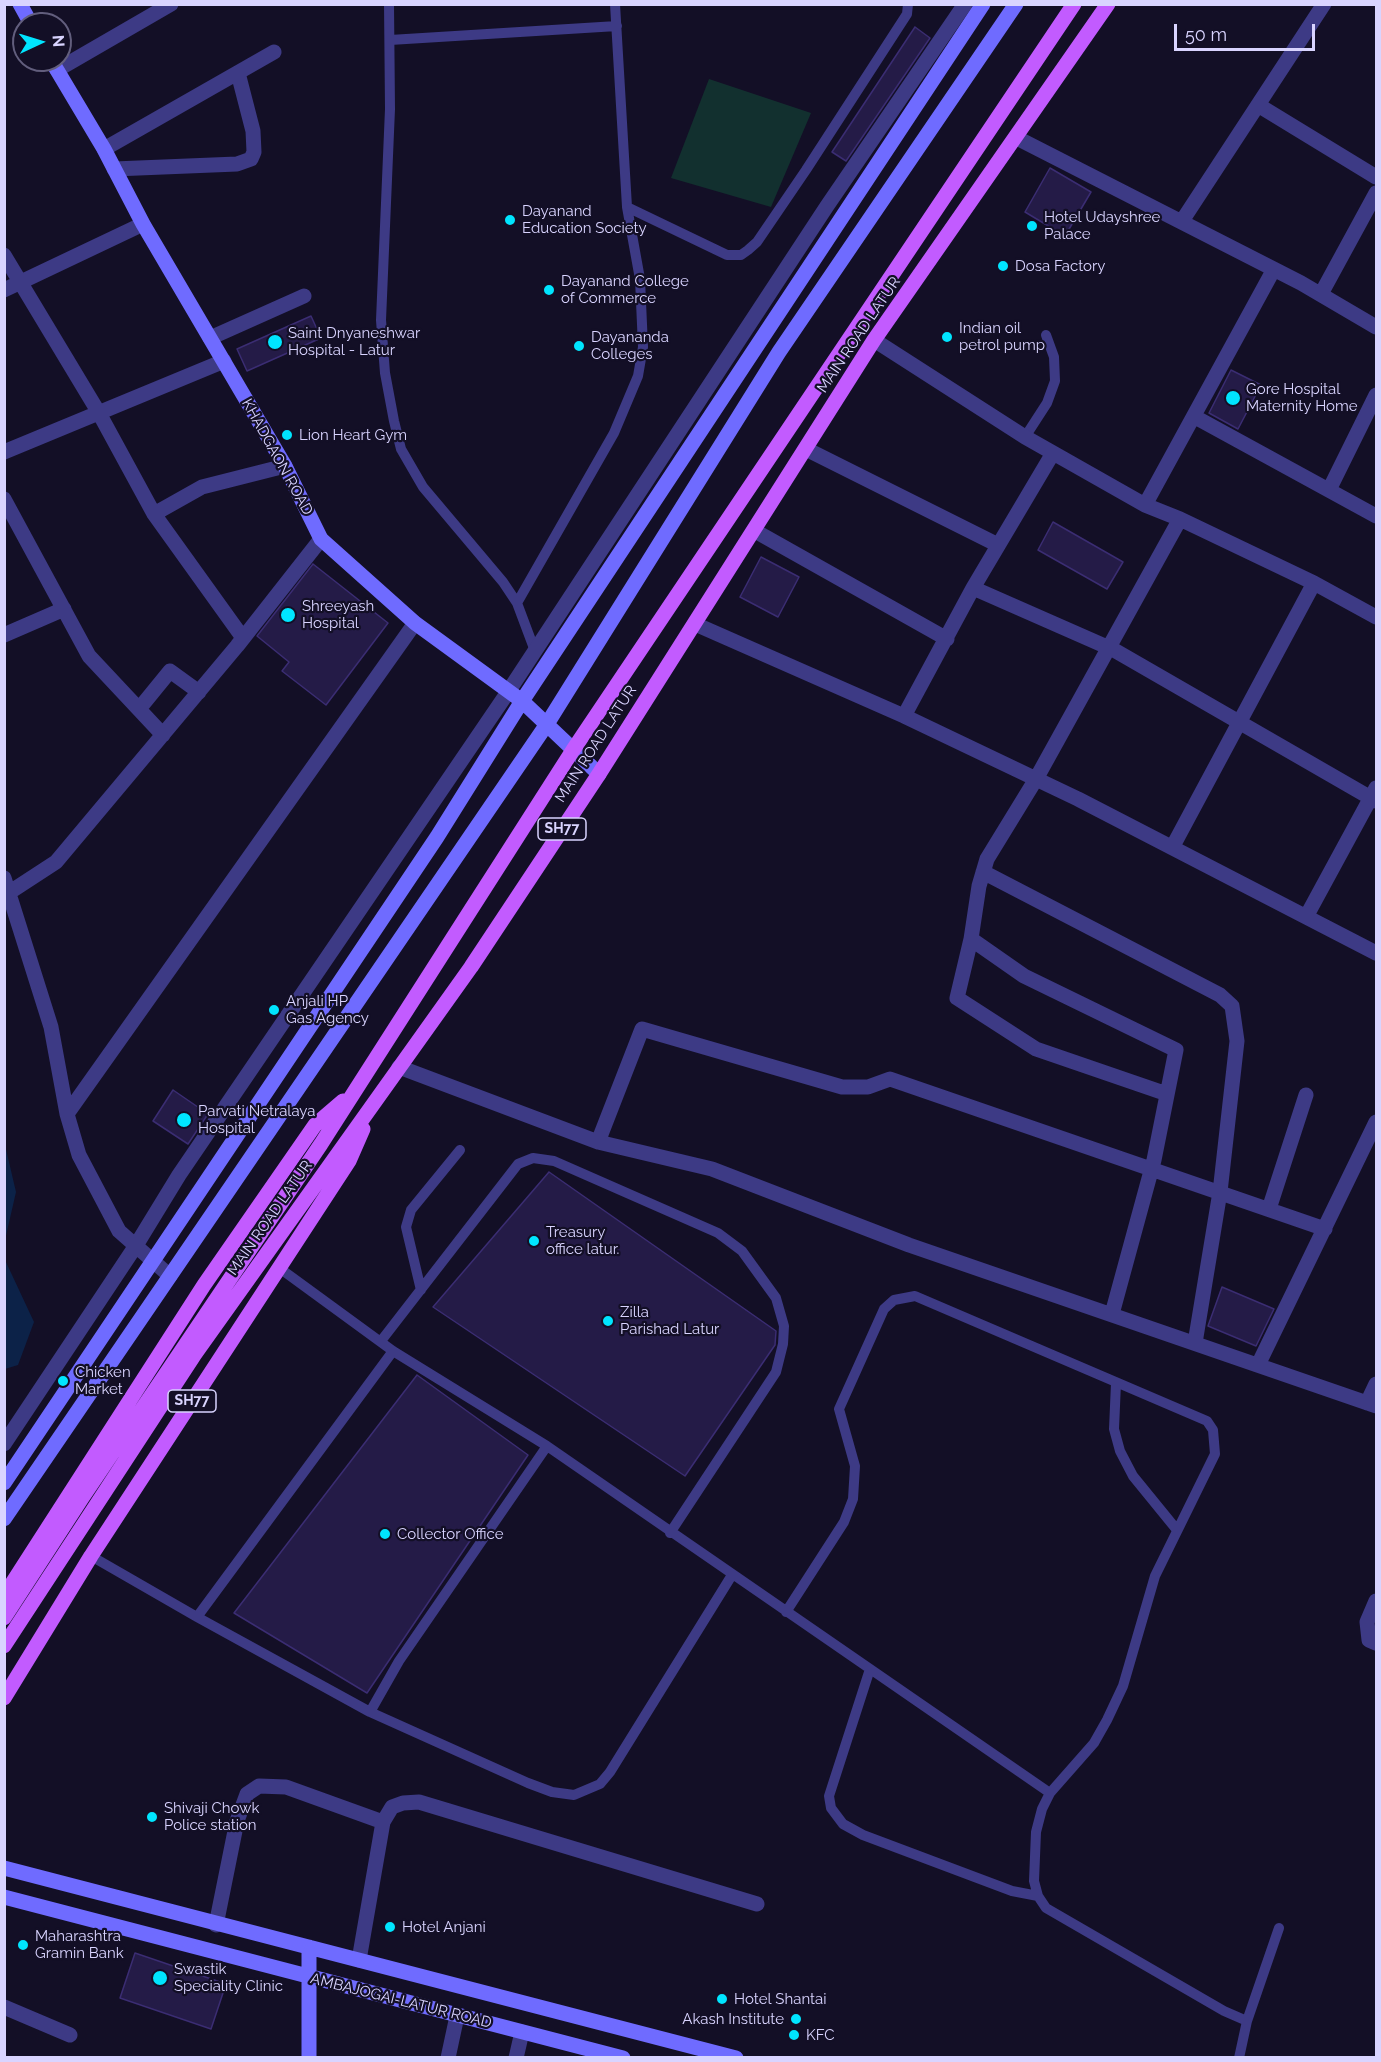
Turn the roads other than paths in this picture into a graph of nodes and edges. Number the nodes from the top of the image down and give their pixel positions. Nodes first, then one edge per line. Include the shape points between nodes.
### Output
1 (171, 4) edge
2 (389, 4) edge
3 (615, 4) edge
4 (908, 4) edge
5 (965, 4) edge
6 (983, 4) edge
7 (1016, 4) edge
8 (1074, 4) edge
9 (1108, 4) edge
10 (1324, 4) edge
11 (617, 26) junction
12 (390, 40) junction
13 (959, 41) junction
14 (274, 52) dead end
15 (72, 56) edge
16 (981, 57) junction
17 (58, 72) edge
18 (238, 73) junction
19 (1258, 105) junction
20 (1017, 138) junction
21 (104, 149) junction
22 (114, 169) junction
23 (1377, 177) edge
24 (1377, 193) edge
25 (627, 207) junction
26 (1182, 221) junction
27 (143, 224) junction
28 (4, 255) edge
29 (1274, 269) junction
30 (20, 283) junction
31 (4, 290) edge
32 (1321, 294) junction
33 (304, 296) dead end
34 (1377, 327) edge
35 (1046, 336) dead end
36 (210, 338) junction
37 (874, 340) junction
38 (224, 361) junction
39 (1377, 395) edge
40 (99, 413) junction
41 (1195, 417) junction
42 (1025, 437) junction
43 (806, 450) junction
44 (4, 452) edge
45 (1053, 453) junction
46 (285, 466) junction
47 (1329, 490) junction
48 (4, 499) edge
49 (1145, 505) junction
50 (154, 514) junction
51 (1377, 516) edge
52 (1180, 519) junction
53 (755, 531) junction
54 (321, 539) junction
55 (998, 545) junction
56 (1314, 583) junction
57 (973, 588) junction
58 (517, 603) junction
59 (64, 609) junction
60 (1377, 617) edge
61 (415, 623) junction
62 (695, 624) junction
63 (4, 635) edge
64 (243, 638) junction
65 (947, 639) junction
66 (1108, 648) junction
67 (535, 651) junction
68 (199, 692) junction
69 (508, 692) junction
70 (522, 701) junction
71 (139, 709) junction
72 (904, 716) junction
73 (1240, 723) junction
74 (547, 724) junction
75 (163, 735) junction
76 (573, 750) junction
77 (598, 774) junction
78 (1036, 779) junction
79 (1375, 796) edge
80 (1173, 846) junction
81 (983, 872) junction
82 (6, 886) edge
83 (1306, 917) junction
84 (971, 939) junction
85 (1377, 953) edge
86 (399, 1067) junction
87 (354, 1091) junction
88 (1167, 1094) junction
89 (1306, 1095) dead end
90 (375, 1102) junction
91 (67, 1114) junction
92 (1377, 1122) edge
93 (598, 1142) junction
94 (460, 1150) dead end
95 (1151, 1169) junction
96 (1220, 1192) junction
97 (1269, 1209) junction
98 (1324, 1229) junction
99 (135, 1246) junction
100 (153, 1263) junction
101 (278, 1267) junction
102 (170, 1276) junction
103 (421, 1290) junction
104 (1112, 1314) junction
105 (381, 1341) junction
106 (1195, 1343) junction
107 (393, 1351) junction
108 (1258, 1365) junction
109 (1116, 1383) junction
110 (1377, 1384) edge
111 (1372, 1405) edge
112 (4, 1444) edge
113 (548, 1446) junction
114 (4, 1483) edge
115 (4, 1519) edge
116 (1177, 1530) junction
117 (670, 1533) junction
118 (92, 1556) junction
119 (732, 1575) junction
120 (4, 1596) edge
121 (1377, 1600) edge
122 (786, 1612) junction
123 (197, 1617) junction
124 (4, 1618) edge
125 (1377, 1642) edge
126 (4, 1646) edge
127 (870, 1669) junction
128 (4, 1698) edge
129 (370, 1712) junction
130 (1050, 1793) junction
131 (383, 1822) junction
132 (4, 1868) edge
133 (1038, 1896) junction
134 (4, 1897) edge
135 (757, 1904) dead end
136 (216, 1925) junction
137 (1279, 1928) dead end
138 (309, 1947) junction
139 (359, 1960) junction
140 (309, 1977) junction
141 (4, 2007) edge
142 (457, 2016) junction
143 (1247, 2021) junction
144 (522, 2032) junction
145 (70, 2035) dead end
146 (580, 2052) edge
147 (309, 2058) edge
148 (448, 2058) edge
149 (516, 2058) edge
150 (623, 2058) edge
151 (736, 2058) edge
152 (1239, 2058) edge

1 - 15 street
2 - 12 lane
3 - 11 lane
4 - 25 lane via 907,14 806,170 748,250 741,255 727,255
5 - 67 street via 827,206
6 - 13 street
7 - 16 street
8 - 76 main road, MAIN ROAD LATUR / SH77
9 - 20 main road, MAIN ROAD LATUR / SH77
10 - 19 street
11 - 12 lane
11 - 25 lane
12 - 58 lane via 381,320 394,421 401,449 423,487
13 - 16 street
13 - 70 street
14 - 18 street
16 - 74 street via 779,352
17 - 21 street, KHADGAON ROAD
18 - 21 street
18 - 22 street via 253,130 251,159 237,164
19 - 23 street
19 - 26 street
20 - 26 street
20 - 37 main road, MAIN ROAD LATUR / SH77
21 - 22 street, KHADGAON ROAD
22 - 27 street, KHADGAON ROAD
24 - 32 street
25 - 58 lane via 644,316 638,376 614,432
26 - 29 street
27 - 30 street
27 - 36 street, KHADGAON ROAD
28 - 30 street
29 - 32 street
29 - 41 street
30 - 31 street
30 - 40 street
32 - 34 street
33 - 36 street
35 - 42 lane via 1054,357 1055,381
36 - 38 street, KHADGAON ROAD
37 - 42 street
37 - 43 main road, MAIN ROAD LATUR / SH77
38 - 40 street
38 - 46 street, KHADGAON ROAD
39 - 47 street
40 - 44 street
40 - 50 street
41 - 47 street
41 - 49 street
42 - 45 street
43 - 53 main road, MAIN ROAD LATUR / SH77
43 - 55 street
45 - 49 street
45 - 55 street
46 - 50 street via 202,487
46 - 54 street, KHADGAON ROAD
47 - 51 street
48 - 59 street
49 - 52 street
50 - 64 street
52 - 56 street
52 - 66 street
53 - 62 main road, MAIN ROAD LATUR / SH77
53 - 65 street
54 - 61 street, KHADGAON ROAD
54 - 64 street
55 - 57 street
56 - 60 street
56 - 73 street
57 - 65 street
57 - 66 street
58 - 67 lane
59 - 63 street
59 - 71 street via 89,656
61 - 69 street, KHADGAON ROAD
61 - 91 street
62 - 72 street
62 - 77 main road, MAIN ROAD LATUR / SH77
64 - 68 street
65 - 72 street
66 - 73 street
66 - 78 street
67 - 69 street
68 - 71 street via 170,671
68 - 75 street
69 - 70 street, KHADGAON ROAD
69 - 99 street
70 - 74 street, KHADGAON ROAD
70 - 100 street via 437,837
71 - 75 street
72 - 78 street
73 - 79 street
73 - 80 street
74 - 76 street, KHADGAON ROAD
74 - 102 street
75 - 82 street via 56,862
76 - 77 street, KHADGAON ROAD
76 - 87 main road, MAIN ROAD LATUR / SH77
77 - 86 main road, MAIN ROAD LATUR / SH77 via 471,967
78 - 80 street
78 - 81 street
79 - 83 street
80 - 83 street
81 - 84 street
81 - 96 street via 1220,995 1232,1006 1237,1041
82 - 91 street via 51,1027
83 - 85 street
84 - 88 street via 1024,976 1176,1050
84 - 88 street via 957,999 1036,1049
86 - 90 main road, MAIN ROAD LATUR / SH77
86 - 93 street
87 - 120 main road, SH77 via 315,1125 204,1285
87 - 124 main road, MAIN ROAD LATUR / SH77
88 - 95 street
89 - 97 street
90 - 101 main road, SH77 via 350,1161
90 - 126 main road, MAIN ROAD LATUR / SH77 via 195,1354
91 - 99 street via 79,1155 119,1231
92 - 98 street
93 - 95 street via 642,1029 842,1087 868,1087 890,1079
93 - 104 street via 712,1169 909,1245
94 - 103 lane via 411,1210 406,1227
95 - 96 street
95 - 104 street
96 - 97 street
96 - 106 street
97 - 98 street
98 - 108 street
99 - 100 street
99 - 112 street
100 - 102 street
100 - 114 street
101 - 105 lane
101 - 118 main road, SH77
102 - 115 street
103 - 105 lane
103 - 117 lane via 518,1164 533,1158 554,1161 718,1233 742,1251 776,1298 784,1326 781,1357 776,1372
104 - 106 street
105 - 107 lane
106 - 108 street
107 - 113 lane
107 - 123 lane
108 - 111 street
109 - 116 lane via 1114,1429 1120,1451 1132,1476
109 - 116 lane via 1206,1421 1213,1430 1215,1454
109 - 122 lane via 915,1296 894,1300 884,1309 839,1409 855,1466 853,1499 844,1522
110 - 111 street
113 - 117 lane
113 - 129 lane via 399,1661
116 - 130 lane via 1155,1576 1124,1686 1094,1743
117 - 119 lane
118 - 123 lane
118 - 128 main road, SH77
119 - 122 lane
119 - 129 lane via 610,1772 587,1792 552,1792
121 - 125 street via 1367,1622 1369,1640
122 - 127 lane
123 - 129 lane
127 - 130 lane
127 - 133 lane via 829,1796 831,1808 843,1824 863,1835 1012,1891
130 - 133 lane via 1036,1832 1034,1881
131 - 135 street via 392,1808 419,1802
131 - 136 street via 286,1787 259,1786 247,1794 237,1821
131 - 139 street
132 - 136 street
133 - 143 lane via 1056,1914
134 - 140 street, AMBAJOGAI-LATUR ROAD
136 - 138 street
137 - 143 lane
138 - 139 street
138 - 140 street
139 - 151 street
140 - 142 street, AMBAJOGAI-LATUR ROAD
140 - 147 street
141 - 145 street
142 - 144 street, AMBAJOGAI-LATUR ROAD
142 - 148 street
143 - 152 lane
144 - 146 street, AMBAJOGAI-LATUR ROAD
144 - 149 street
146 - 150 street, AMBAJOGAI-LATUR ROAD

